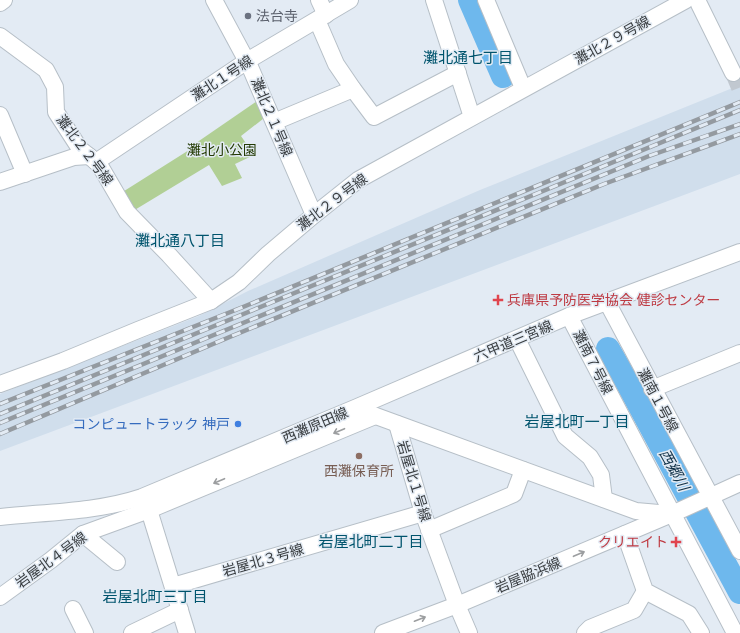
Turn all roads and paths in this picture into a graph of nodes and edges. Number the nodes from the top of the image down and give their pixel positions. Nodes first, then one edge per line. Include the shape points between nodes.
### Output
1 (4, 0) edge
2 (214, 0) edge
3 (319, 0) edge
4 (350, 0) edge
5 (434, 0) edge
6 (486, 0) edge
7 (0, 2) edge
8 (692, 2) edge
9 (321, 18) junction
10 (0, 36) edge
11 (247, 61) junction
12 (458, 73) junction
13 (733, 73) tunnel mouth
14 (523, 88) junction
15 (353, 89) junction
16 (0, 115) edge
17 (472, 117) junction
18 (274, 122) junction
19 (93, 159) junction
20 (25, 174) junction
21 (0, 182) edge
22 (314, 214) junction
23 (740, 252) edge
24 (211, 301) junction
25 (607, 302) junction
26 (569, 316) junction
27 (517, 339) junction
28 (740, 353) edge
29 (0, 384) edge
30 (652, 389) junction
31 (355, 408) junction
32 (375, 416) junction
33 (397, 424) junction
34 (523, 470) junction
35 (740, 483) edge
36 (711, 497) junction
37 (604, 499) junction
38 (149, 510) junction
39 (423, 513) junction
40 (672, 514) junction
41 (0, 517) edge
42 (429, 530) junction
43 (83, 534) junction
44 (625, 534) junction
45 (740, 551) edge
46 (117, 562) dead end
47 (173, 586) junction
48 (645, 591) junction
49 (0, 598) edge
50 (457, 605) junction
51 (73, 609) dead end
52 (180, 610) junction
53 (85, 633) edge
54 (132, 633) edge
55 (187, 633) edge
56 (383, 633) edge
57 (469, 633) edge
58 (585, 633) edge
59 (701, 633) edge
60 (735, 633) edge

1 - 7 street
2 - 11 street, 灘北２１号線
3 - 9 street
4 - 9 street, 灘北１号線
5 - 12 street
6 - 14 street
8 - 13 street
8 - 14 street, 灘北２９号線
9 - 11 street, 灘北１号線
9 - 15 street via 336,64
10 - 19 street, 灘北２２号線 via 46,70 55,87 56,112 80,149
11 - 18 street, 灘北２１号線
11 - 19 street, 灘北１号線
12 - 15 street via 374,117
12 - 17 street
14 - 17 street, 灘北２９号線
15 - 18 street
16 - 20 street
17 - 22 street, 灘北２９号線 via 358,180
18 - 22 street, 灘北２１号線
19 - 20 street, 灘北１号線 via 74,157
19 - 24 street, 灘北２２号線 via 128,212
20 - 21 street, 灘北１号線
22 - 24 street, 灘北２９号線 via 239,282
23 - 25 street, 六甲道三宮線
24 - 29 street, 灘北２９号線
25 - 26 street, 六甲道三宮線
25 - 30 street, 灘南１号線
26 - 27 street, 六甲道三宮線
26 - 40 street, 灘南７号線
27 - 31 street, 六甲道三宮線
27 - 37 street via 565,436 590,457 601,475
28 - 30 street
30 - 36 street, 灘南１号線
31 - 32 street, 西灘原田線
31 - 41 street, 西灘原田線 via 127,502
32 - 33 street, 西灘原田線
32 -> 38 street, 岩屋北４号線
33 - 34 street, 西灘原田線
33 - 39 street, 岩屋北１号線
34 - 37 street, 西灘原田線
34 - 42 street via 514,494
35 - 36 street
36 - 40 street, 岩屋脇浜線
36 - 45 street, 灘南１号線
37 - 40 street, 西灘原田線 via 636,511
38 - 43 street, 岩屋北４号線
38 - 47 street
39 - 42 street, 岩屋北１号線
39 - 47 street, 岩屋北３号線
40 - 44 street, 岩屋脇浜線
40 - 60 street, 灘南７号線
42 - 50 street, 岩屋北１号線
43 - 46 street
43 - 49 street, 岩屋北４号線
44 - 48 street
50 -> 44 street, 岩屋脇浜線
47 - 52 street
48 - 58 street via 634,610 590,628
48 - 59 street via 689,614
56 -> 50 street, 岩屋脇浜線
50 - 57 street, 岩屋北１号線
51 - 53 street
52 - 54 street
52 - 55 street

